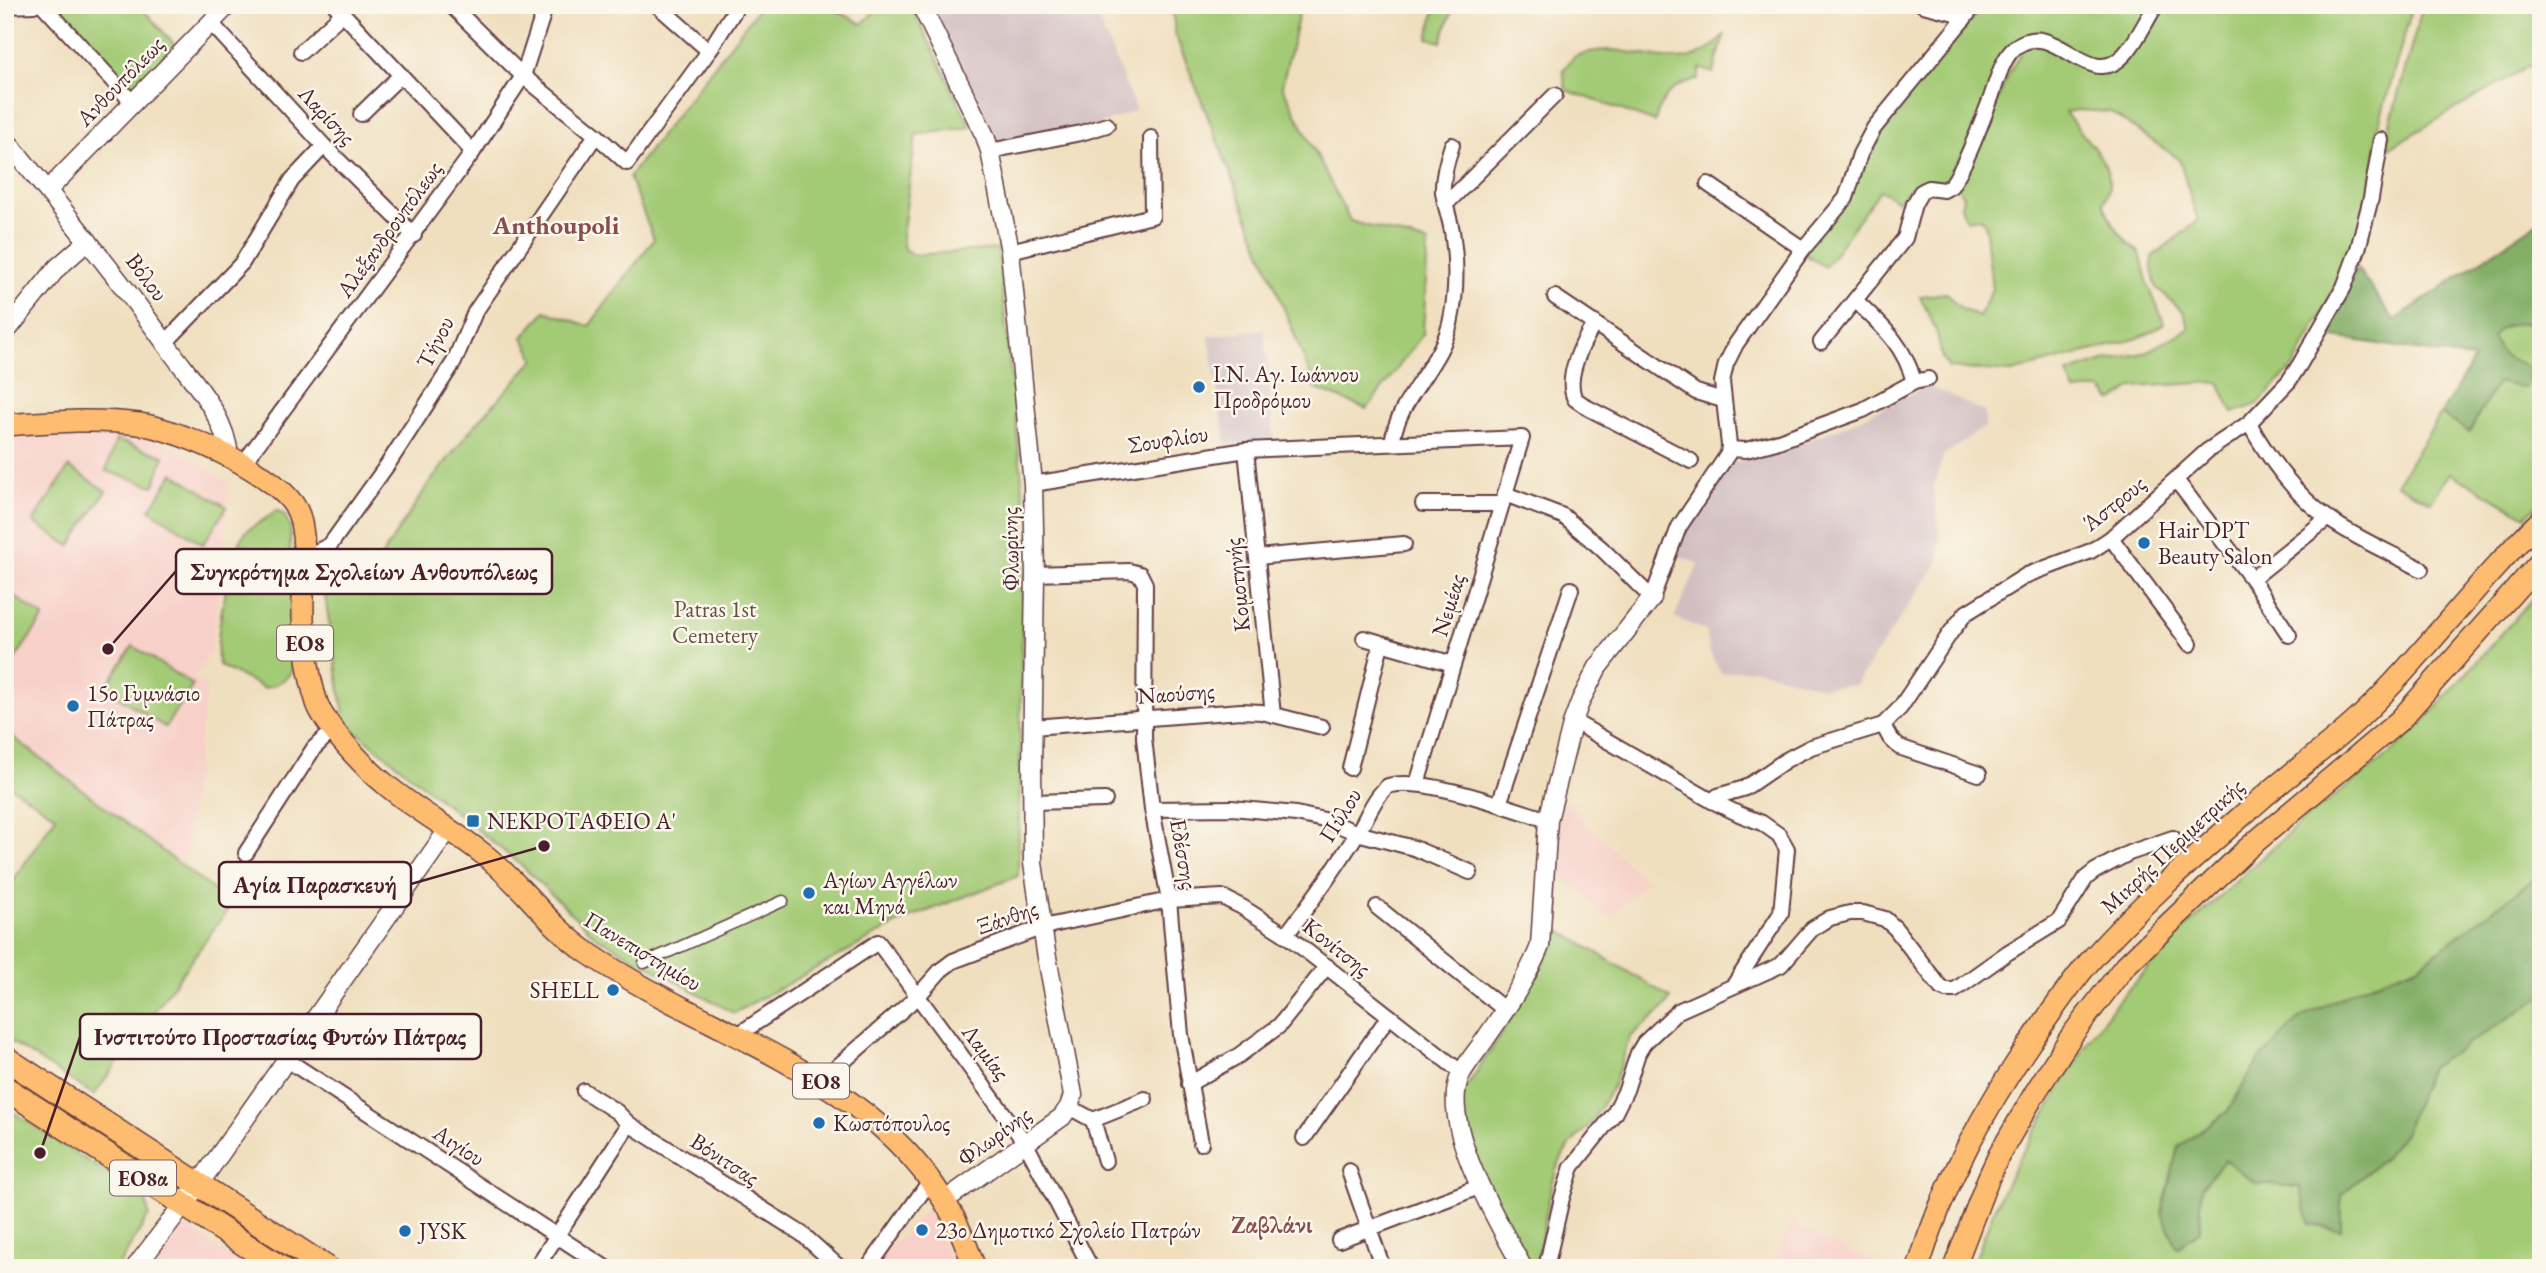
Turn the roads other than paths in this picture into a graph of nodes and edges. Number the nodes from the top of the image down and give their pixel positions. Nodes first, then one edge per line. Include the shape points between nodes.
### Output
1 (34, 5) edge
2 (43, 5) edge
3 (228, 5) edge
4 (451, 5) edge
5 (546, 5) edge
6 (657, 5) edge
7 (738, 5) edge
8 (921, 5) edge
9 (1923, 5) edge
10 (1975, 5) edge
11 (2156, 5) edge
12 (5, 6) edge
13 (339, 9) edge
14 (1964, 19) junction
15 (211, 23) junction
16 (709, 51) junction
17 (301, 52) dead end
18 (401, 75) junction
19 (523, 76) junction
20 (1555, 95) dead end
21 (133, 103) junction
22 (361, 114) dead end
23 (1107, 125) dead end
24 (596, 135) junction
25 (1151, 138) dead end
26 (5, 139) edge
27 (2381, 140) dead end
28 (1452, 145) dead end
29 (324, 146) junction
30 (990, 151) junction
31 (473, 152) junction
32 (1709, 184) dead end
33 (48, 190) junction
34 (1446, 204) junction
35 (414, 235) junction
36 (88, 241) junction
37 (1802, 249) junction
38 (1010, 251) junction
39 (1555, 297) dead end
40 (1855, 300) junction
41 (1595, 323) junction
42 (5, 333) edge
43 (1821, 342) dead end
44 (165, 343) junction
45 (1723, 400) junction
46 (2249, 423) junction
47 (5, 425) edge
48 (1522, 438) joint
49 (1392, 443) junction
50 (1729, 449) junction
51 (1246, 450) junction
52 (236, 461) junction
53 (1691, 461) dead end
54 (2176, 481) junction
55 (1033, 484) junction
56 (1504, 499) junction
57 (1423, 504) dead end
58 (2328, 518) junction
59 (2541, 520) edge
60 (2111, 538) junction
61 (1404, 544) dead end
62 (1257, 557) junction
63 (303, 558) junction
64 (2541, 562) edge
65 (2421, 569) dead end
66 (1035, 574) junction
67 (2252, 579) junction
68 (1571, 589) dead end
69 (1652, 598) junction
70 (2289, 635) dead end
71 (1364, 638) dead end
72 (2190, 643) dead end
73 (1381, 645) junction
74 (1453, 664) junction
75 (1273, 715) junction
76 (1142, 718) junction
77 (1573, 721) junction
78 (1883, 724) junction
79 (1032, 727) junction
80 (1322, 727) dead end
81 (333, 730) junction
82 (1350, 768) dead end
83 (1979, 774) dead end
84 (1417, 784) junction
85 (1105, 800) dead end
86 (1712, 801) junction
87 (1032, 802) junction
88 (1499, 804) junction
89 (1152, 809) junction
90 (1548, 820) junction
91 (449, 830) junction
92 (1357, 833) junction
93 (2173, 838) dead end
94 (246, 853) dead end
95 (1470, 872) dead end
96 (1169, 900) junction
97 (783, 901) dead end
98 (1377, 907) dead end
99 (1043, 927) junction
100 (1286, 935) junction
101 (644, 963) dead end
102 (1327, 966) junction
103 (1734, 985) junction
104 (916, 997) junction
105 (1505, 1010) junction
106 (1389, 1016) junction
107 (736, 1037) junction
108 (5, 1058) edge
109 (287, 1060) junction
110 (1462, 1073) junction
111 (821, 1081) junction
112 (1189, 1084) junction
113 (5, 1088) edge
114 (584, 1091) dead end
115 (1145, 1099) dead end
116 (1069, 1107) junction
117 (1093, 1120) junction
118 (629, 1124) junction
119 (1304, 1138) dead end
120 (1201, 1143) dead end
121 (1026, 1144) junction
122 (1105, 1161) dead end
123 (1349, 1171) dead end
124 (930, 1181) junction
125 (199, 1184) junction
126 (1479, 1187) junction
127 (944, 1201) junction
128 (184, 1205) junction
129 (1370, 1229) junction
130 (556, 1236) junction
131 (1339, 1240) dead end
132 (135, 1268) edge
133 (281, 1268) edge
134 (327, 1268) edge
135 (536, 1268) edge
136 (606, 1268) edge
137 (840, 1268) edge
138 (868, 1268) edge
139 (975, 1268) edge
140 (1091, 1268) edge
141 (1383, 1268) edge
142 (1523, 1268) edge
143 (1546, 1268) edge
144 (1918, 1268) edge
145 (1955, 1268) edge

1 - 12 street
2 - 21 street
3 - 15 street, Ανθουπόλεως
4 - 19 street
5 - 19 street, Αλεξανδρουπόλεως
6 - 16 street
7 - 16 street
8 - 30 street, Φλωρίνης
9 - 14 street
10 - 14 street
11 - 40 street via 2138,38 2109,65 2087,64 2045,41 2030,40 2016,47 2006,60 1951,186 1920,193 1905,238
13 - 17 street
13 - 18 street
14 - 37 street via 1874,128 1846,198
15 - 21 street, Ανθουπόλεως
15 - 29 street, Λαρίσης
16 - 24 street via 627,163
18 - 22 street
18 - 31 street
19 - 24 street
19 - 31 street, Αλεξανδρουπόλεως
20 - 34 street
21 - 33 street, Ανθουπόλεως
23 - 30 street
24 - 63 street, Τήνου via 475,312 454,362 366,495 330,545
25 - 38 street via 1152,216
26 - 33 street, Βόλου
27 - 46 street, Άστρους via 2371,198 2344,287 2294,372
28 - 34 street via 1444,182
29 - 35 street, Λαρίσης
29 - 44 street via 292,180 242,263
30 - 38 street, Φλωρίνης
31 - 35 street, Αλεξανδρουπόλεως
32 - 37 street
33 - 36 street, Βόλου
34 - 49 street via 1455,264 1450,324 1438,355 1397,419
35 - 52 street, Αλεξανδρουπόλεως
36 - 42 street via 57,268
36 - 44 street, Βόλου
37 - 45 street via 1735,344 1724,373
38 - 55 street, Φλωρίνης
39 - 41 street
40 - 43 street
40 - 50 street via 1899,346 1921,381 1879,404 1808,431 1746,450
41 - 45 street via 1696,392
41 - 53 street via 1575,370 1571,386 1575,399
44 - 52 street, Βόλου via 219,421
45 - 50 street
46 - 54 street, Άστρους via 2207,451
46 - 58 street via 2285,476
47 - 52 main road, Πανεπιστημίου / ΕΟ8 via 140,424
48 - 49 street, Σουφλίου
48 - 56 street, Νεμέας
49 - 51 street, Σουφλίου
50 - 69 street via 1679,527
51 - 55 street, Σουφλίου
51 - 62 street, Κομοτηνής
52 - 63 main road, Πανεπιστημίου / ΕΟ8 via 292,500 302,527
54 - 60 street, Άστρους
54 - 67 street
55 - 66 street, Φλωρίνης
56 - 57 street
56 - 69 street via 1563,516
56 - 74 street, Νεμέας
58 - 65 street
58 - 67 street
59 - 144 main road, Μικρής Περιμετρικής via 2374,703 2185,867 2091,960 2019,1058 1963,1152
60 - 72 street
60 - 78 street, Άστρους via 2091,551 2026,575 1966,613 1900,708
61 - 62 street
62 - 75 street, Κομοτηνής
63 - 81 main road, Πανεπιστημίου / ΕΟ8 via 302,630 317,705
64 - 145 main road via 2399,720 2247,849 2111,983 2041,1084 1999,1155
66 - 76 street, Εδέσσης via 1140,574 1145,584
66 - 79 street, Φλωρίνης
67 - 70 street
68 - 88 street
69 - 77 street via 1598,667
71 - 73 street
73 - 74 street
73 - 82 street
74 - 84 street, Νεμέας
75 - 76 street, Ναούσης via 1231,711
75 - 80 street, Ναούσης
76 - 79 street, Ναούσης
76 - 89 street, Εδέσσης
77 - 86 street
77 - 90 street
78 - 83 street via 1899,747
78 - 86 street, Άστρους via 1811,747 1753,783
79 - 87 street, Φλωρίνης
81 - 91 main road, Πανεπιστημίου / ΕΟ8 via 383,783
81 - 94 street via 314,748
84 - 88 street, Πύλου
84 - 92 street, Πύλου via 1384,789
85 - 87 street
86 - 103 street via 1762,823 1779,835 1787,849 1781,914
87 - 99 street, Φλωρίνης via 1033,863
88 - 90 street, Πύλου
89 - 92 street via 1282,812 1329,821
89 - 96 street, Εδέσσης
90 - 105 street via 1540,946
91 - 107 main road, Πανεπιστημίου / ΕΟ8 via 487,857 587,952
91 - 109 street
92 - 95 street via 1414,848
92 - 100 street, Πύλου
93 - 103 street via 2095,871 2059,921 1955,990 1941,988 1885,919 1863,913 1821,922 1782,965
96 - 99 street, Ξάνθης
96 - 100 street, Κονίτσης via 1222,897
96 - 112 street, Εδέσσης
97 - 101 street
98 - 105 street
99 - 104 street, Ξάνθης via 950,962
99 - 116 street, Φλωρίνης via 1072,1089
100 - 102 street, Κονίτσης
102 - 106 street, Κονίτσης
102 - 112 street via 1279,1026
103 - 143 street via 1686,1006 1644,1043 1614,1114 1572,1167
104 - 107 street, Λαμίας via 878,942
104 - 111 street, Ξάνθης
104 - 121 street, Λαμίας
105 - 110 street
106 - 110 street, Κονίτσης
106 - 119 street
107 - 111 main road, Πανεπιστημίου / ΕΟ8
108 - 125 highway, ΕΟ8α
109 - 125 street
109 - 130 street, Αιγίου
110 - 126 street via 1455,1105
111 - 124 main road, Πανεπιστημίου / ΕΟ8 via 871,1117
112 - 120 street, Εδέσσης
113 - 128 highway, ΕΟ8α
114 - 118 street, Βόνιτσας
115 - 117 street
116 - 117 street
116 - 121 street, Φλωρίνης
117 - 122 street
118 - 130 street
118 - 137 street, Βόνιτσας via 802,1234
121 - 127 street, Φλωρίνης
121 - 140 street, Λαμίας
123 - 129 street
124 - 127 main road, Πανεπιστημίου / ΕΟ8
124 - 138 street
125 - 128 street
125 - 134 highway, ΕΟ8α
126 - 129 street
126 - 142 street
127 - 139 main road, Πανεπιστημίου / ΕΟ8
128 - 132 street
128 - 133 highway, ΕΟ8α
129 - 131 street
129 - 141 street
130 - 135 street
130 - 136 street, Αιγίου

